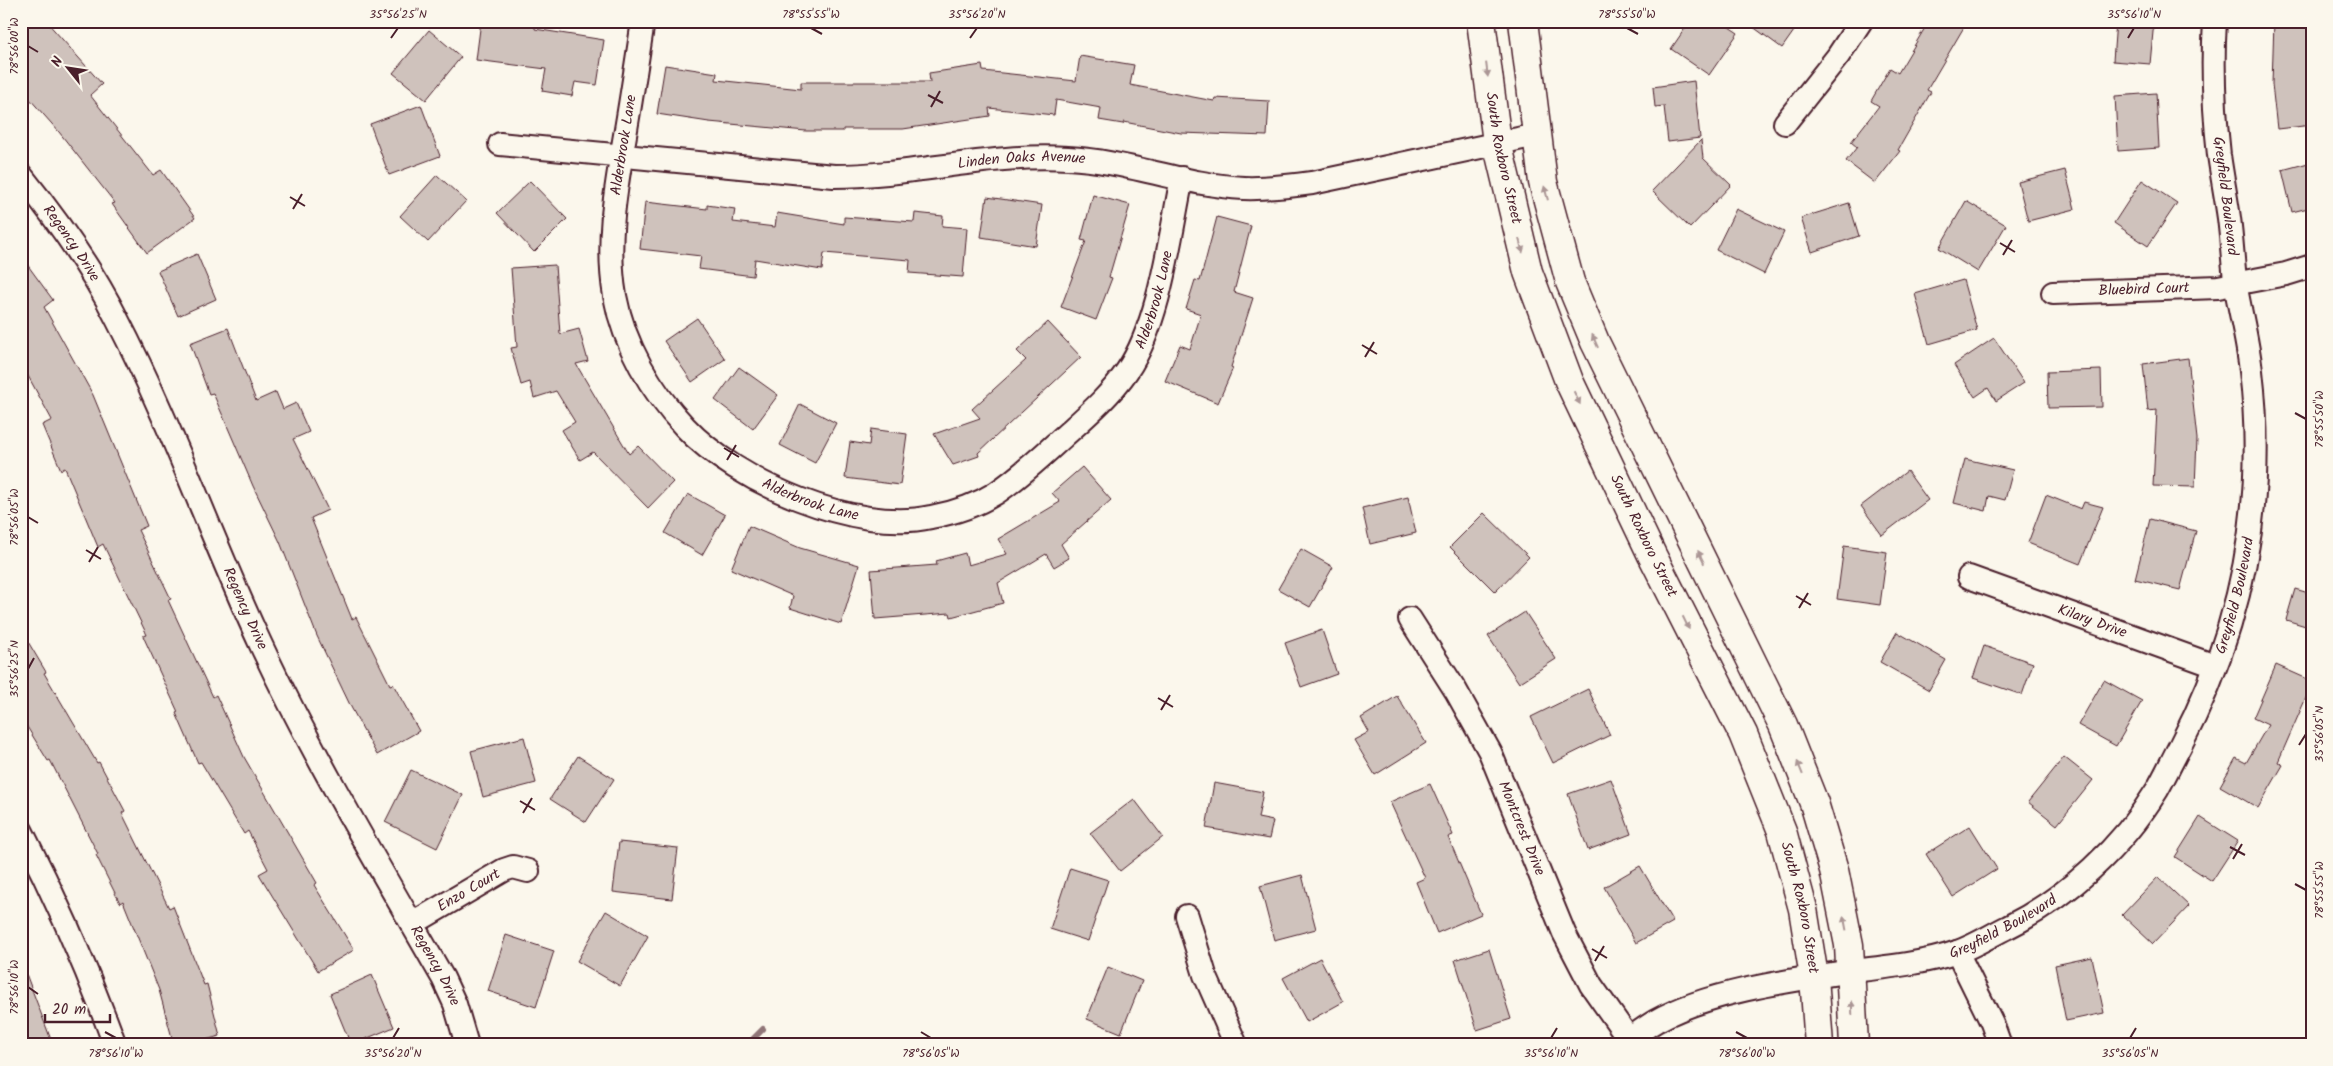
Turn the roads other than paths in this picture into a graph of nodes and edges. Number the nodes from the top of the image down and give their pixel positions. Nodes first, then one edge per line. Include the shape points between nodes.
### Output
1 (643, 21) edge
2 (1481, 21) edge
3 (1523, 21) edge
4 (1861, 21) edge
5 (2215, 21) edge
6 (1785, 123) dead end
7 (1537, 135) junction
8 (1497, 142) junction
9 (500, 144) dead end
10 (622, 156) junction
11 (21, 174) edge
12 (1182, 178) junction
13 (2312, 266) edge
14 (2236, 285) junction
15 (2053, 293) dead end
16 (1969, 577) dead end
17 (1410, 620) dead end
18 (2215, 666) junction
19 (21, 830) edge
20 (528, 872) dead end
21 (1187, 916) dead end
22 (412, 924) junction
23 (1957, 952) junction
24 (1851, 972) junction
25 (1814, 977) junction
26 (1227, 1041) edge
27 (1625, 1042) edge
28 (115, 1045) edge
29 (467, 1045) edge
30 (1819, 1045) edge
31 (1854, 1045) edge
32 (2000, 1045) edge

1 - 10 street, Alderbrook Lane
2 -> 8 street, South Roxboro Street
3 - 7 street
4 - 6 street
5 - 14 street, Greyfield Boulevard via 2214,102
7 - 8 street, Linden Oaks Avenue
24 -> 7 street via 1834,870 1814,803 1783,725 1595,342 1570,282 1543,182
8 - 12 street, Linden Oaks Avenue via 1280,187 1244,188
8 -> 25 street, South Roxboro Street via 1528,272 1566,373 1743,734 1782,832 1803,909
9 - 10 street, Linden Oaks Avenue
10 - 12 street, Linden Oaks Avenue via 834,176 873,176 1001,158 1069,158 1118,164
10 - 12 street, Alderbrook Lane via 610,258 615,296 636,359 656,392 686,428 735,467 804,502 855,517 902,521 959,510 994,494 1030,467 1115,387 1136,357 1156,303
11 - 22 street, Regency Drive via 84,262 116,317 144,374 260,644 311,747
13 - 14 street, Bluebird Court
14 - 15 street, Bluebird Court
14 - 18 street, Greyfield Boulevard via 2251,368 2257,466 2255,506 2249,548 2231,622
16 - 18 street, Kilary Drive
17 - 27 street, Montcrest Drive via 1456,691 1490,752 1564,933
18 - 23 street, Greyfield Boulevard via 2195,718 2157,790 2132,826 2066,890 2030,916
19 - 28 street via 63,914
20 - 22 street, Enzo Court via 513,867 504,870
21 - 26 street
22 - 29 street, Regency Drive via 455,1004
23 - 24 street, Greyfield Boulevard
23 - 32 street
24 - 25 street, Greyfield Boulevard
31 -> 24 street
25 - 27 street, Greyfield Boulevard via 1750,989 1686,1007 1656,1021
25 - 30 street, South Roxboro Street

